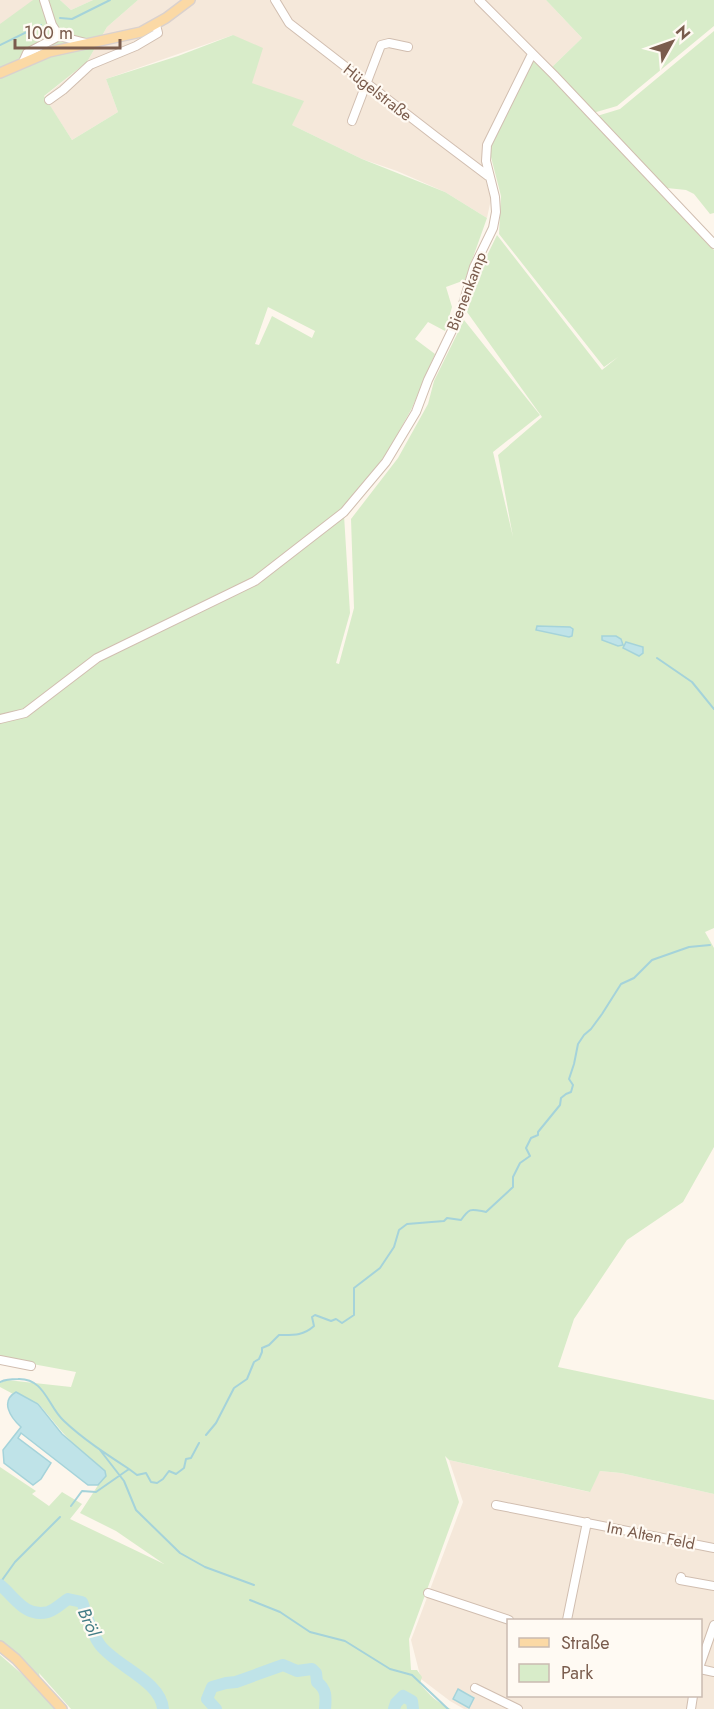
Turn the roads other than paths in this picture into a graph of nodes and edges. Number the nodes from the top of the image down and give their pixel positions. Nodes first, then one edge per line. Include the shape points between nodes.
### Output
1 (44, 0) edge
2 (190, 0) edge
3 (481, 1) edge
4 (278, 2) edge
5 (156, 24) junction
6 (59, 36) junction
7 (87, 43) junction
8 (408, 47) dead end
9 (532, 54) junction
10 (23, 62) junction
11 (0, 73) edge
12 (367, 84) junction
13 (50, 100) dead end
14 (352, 121) dead end
15 (488, 176) junction
16 (714, 244) edge
17 (0, 719) edge
18 (0, 1360) edge
19 (31, 1366) dead end
20 (496, 1505) dead end
21 (587, 1522) junction
22 (714, 1548) edge
23 (681, 1577) dead end
24 (714, 1586) edge
25 (428, 1593) dead end
26 (507, 1619) edge
27 (567, 1619) edge
28 (714, 1625) edge
29 (0, 1647) edge
30 (702, 1661) edge
31 (475, 1688) dead end
32 (62, 1709) edge
33 (518, 1709) edge

1 - 6 street
2 - 5 main road
3 - 9 street
4 - 12 street, Hügelstraße via 290,22
5 - 7 main road via 141,32
5 - 13 street via 158,33 90,65
6 - 7 street
6 - 10 street via 27,53
7 - 10 main road
8 - 12 street via 381,45
9 - 15 street, Bienenkamp via 487,145
9 - 16 street
10 - 11 main road
12 - 14 street
12 - 15 street, Hügelstraße
15 - 17 street, Bienenkamp via 495,197 493,228 474,267 460,314 416,412 386,462 344,512 255,581 97,658 25,712
18 - 19 street
20 - 21 street, Im Alten Feld
21 - 22 street, Im Alten Feld
21 - 27 street, Im Alten Feld
23 - 24 street via 680,1580
25 - 26 street
28 - 30 street
29 - 32 main road
31 - 33 street

